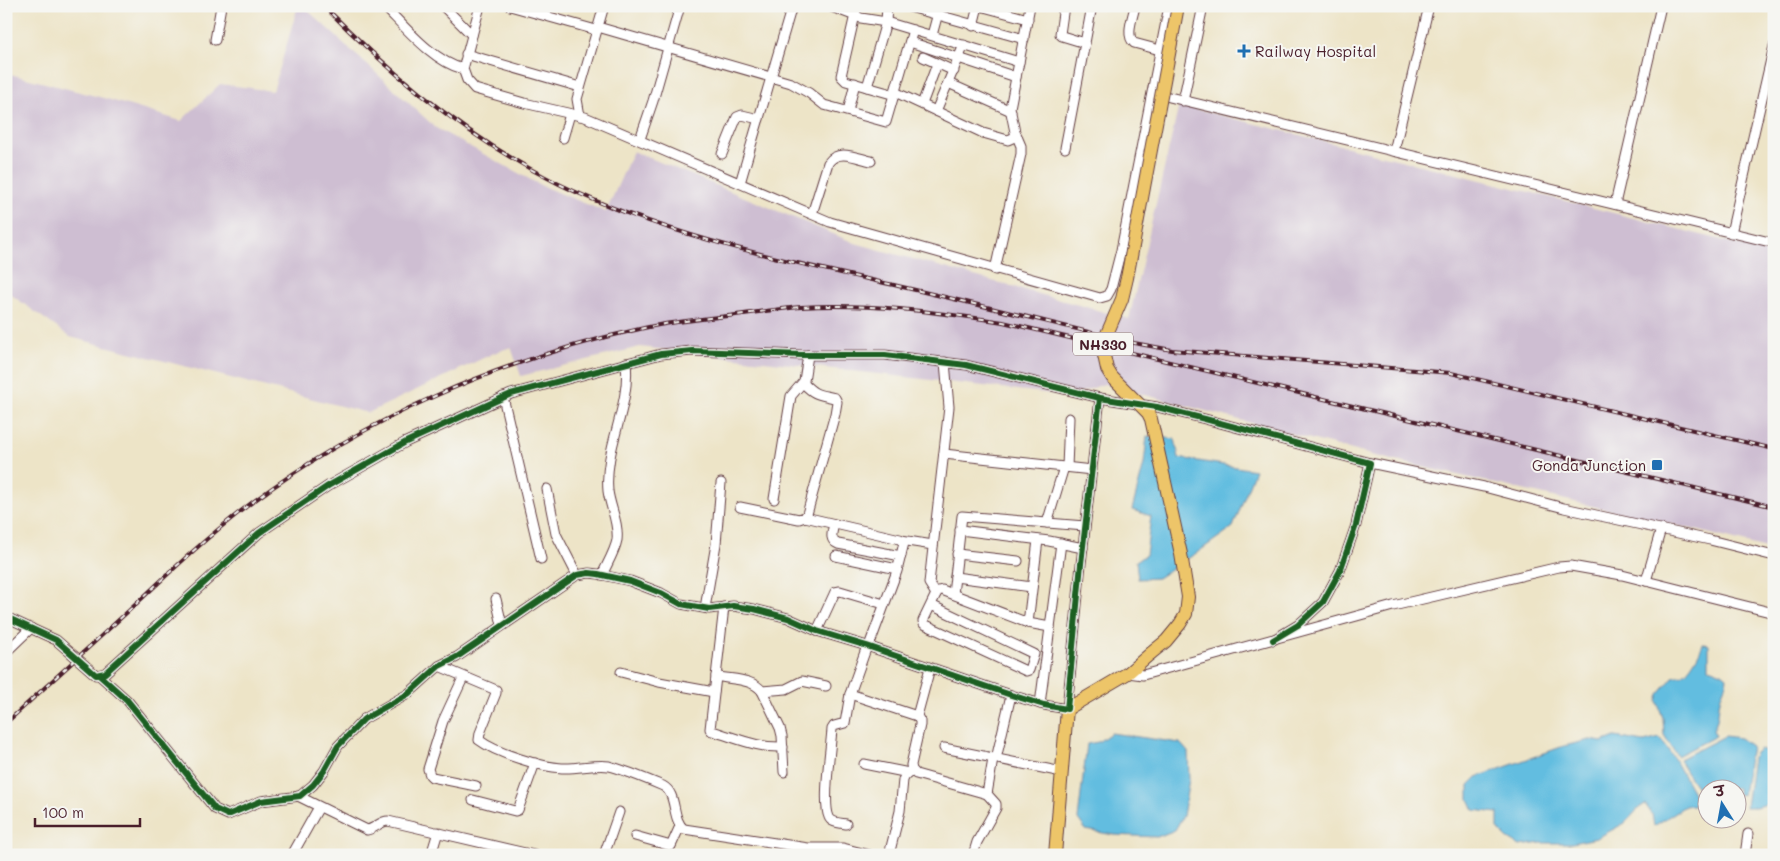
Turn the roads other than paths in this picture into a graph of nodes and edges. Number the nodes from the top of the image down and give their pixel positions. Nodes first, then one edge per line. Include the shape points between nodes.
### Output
1 (221, 6) edge
2 (384, 6) edge
3 (443, 6) edge
4 (480, 6) edge
5 (510, 6) edge
6 (604, 6) edge
7 (680, 6) edge
8 (792, 6) edge
9 (829, 6) edge
10 (887, 6) edge
11 (906, 6) edge
12 (979, 6) edge
13 (1030, 6) edge
14 (1064, 6) edge
15 (1092, 6) edge
16 (1135, 6) edge
17 (1169, 6) edge
18 (1178, 6) edge
19 (1203, 6) edge
20 (1429, 6) edge
21 (1661, 6) edge
22 (856, 11) edge
23 (938, 11) edge
24 (1028, 19) junction
25 (886, 22) junction
26 (973, 26) junction
27 (597, 28) junction
28 (913, 30) junction
29 (932, 35) junction
30 (472, 36) junction
31 (1024, 39) junction
32 (215, 40) dead end
33 (910, 42) junction
34 (1085, 43) junction
35 (964, 45) junction
36 (669, 46) junction
37 (1774, 46) edge
38 (1160, 50) junction
39 (466, 54) junction
40 (923, 57) dead end
41 (958, 59) junction
42 (1019, 62) junction
43 (937, 64) junction
44 (463, 69) junction
45 (954, 72) junction
46 (771, 77) junction
47 (1016, 77) junction
48 (855, 83) junction
49 (948, 84) junction
50 (580, 87) junction
51 (867, 87) junction
52 (1152, 93) junction
53 (895, 94) junction
54 (1183, 101) junction
55 (922, 104) junction
56 (848, 111) junction
57 (936, 111) junction
58 (1010, 112) junction
59 (570, 114) junction
60 (580, 116) junction
61 (759, 119) junction
62 (1017, 136) junction
63 (563, 138) dead end
64 (640, 139) junction
65 (1065, 148) dead end
66 (1394, 151) junction
67 (722, 154) dead end
68 (871, 161) dead end
69 (740, 183) junction
70 (1615, 204) junction
71 (812, 214) junction
72 (1731, 232) junction
73 (1774, 243) edge
74 (995, 270) junction
75 (808, 355) junction
76 (945, 362) junction
77 (626, 363) junction
78 (803, 383) junction
79 (503, 397) junction
80 (1100, 398) junction
81 (1069, 418) dead end
82 (944, 454) junction
83 (1370, 463) junction
84 (1066, 467) junction
85 (1092, 470) junction
86 (721, 483) dead end
87 (547, 489) dead end
88 (774, 499) dead end
89 (740, 507) dead end
90 (805, 517) junction
91 (1047, 523) junction
92 (834, 524) junction
93 (1085, 526) junction
94 (1661, 529) junction
95 (960, 530) junction
96 (902, 540) junction
97 (1038, 540) junction
98 (1061, 544) junction
99 (933, 546) junction
100 (1083, 548) junction
101 (957, 554) junction
102 (836, 556) dead end
103 (901, 556) junction
104 (1774, 556) edge
105 (541, 559) dead end
106 (1018, 561) dead end
107 (897, 569) junction
108 (577, 574) junction
109 (602, 575) junction
110 (955, 577) junction
111 (1646, 581) junction
112 (1032, 587) junction
113 (936, 594) junction
114 (953, 594) junction
115 (496, 599) dead end
116 (884, 604) junction
117 (931, 605) junction
118 (724, 607) junction
119 (705, 608) junction
120 (1774, 613) edge
121 (6, 617) edge
122 (1028, 623) junction
123 (502, 625) junction
124 (1050, 627) junction
125 (30, 628) junction
126 (817, 631) junction
127 (1273, 640) junction
128 (868, 646) junction
129 (6, 652) edge
130 (439, 666) junction
131 (930, 668) junction
132 (621, 672) dead end
133 (1128, 673) junction
134 (100, 675) junction
135 (716, 676) junction
136 (463, 678) junction
137 (826, 686) dead end
138 (762, 691) junction
139 (714, 692) junction
140 (850, 694) junction
141 (1011, 695) junction
142 (1040, 704) junction
143 (1067, 709) junction
144 (918, 716) junction
145 (783, 747) junction
146 (944, 748) dead end
147 (995, 759) junction
148 (536, 763) junction
149 (864, 764) dead end
150 (784, 772) dead end
151 (911, 772) junction
152 (1062, 772) junction
153 (476, 786) dead end
154 (987, 794) junction
155 (298, 796) junction
156 (473, 800) dead end
157 (319, 807) junction
158 (619, 812) dead end
159 (846, 824) dead end
160 (680, 826) junction
161 (438, 832) junction
162 (1748, 834) dead end
163 (635, 836) dead end
164 (813, 851) edge
165 (292, 855) edge
166 (431, 855) edge
167 (534, 855) edge
168 (604, 855) edge
169 (870, 855) edge
170 (889, 855) edge
171 (973, 855) edge
172 (1055, 855) edge
173 (1745, 855) edge

1 - 32 street
2 - 44 street via 434,54 451,66
3 - 30 street
4 - 30 street
5 - 27 street
6 - 27 street
7 - 36 street
8 - 46 street
9 - 22 street
10 - 25 street
11 - 23 street
12 - 24 street
12 - 26 street
13 - 24 street
14 - 34 street via 1060,34
15 - 34 street
16 - 38 street via 1129,34 1131,40
17 - 38 street
18 - 133 highway, NH330, bridge via 1127,278 1122,299 1103,343 1107,369 1112,377 1151,419 1188,597 1186,614 1180,624 1166,641
19 - 54 street
20 - 66 street
21 - 70 street
22 - 25 street
22 - 48 street via 841,76
23 - 26 street
23 - 29 street
24 - 31 street
25 - 28 street
25 - 51 street
26 - 31 street
27 - 36 street
27 - 50 street
28 - 29 street
28 - 33 street
29 - 35 street
30 - 39 street
31 - 42 street
33 - 41 street
33 - 53 street
34 - 65 street
35 - 41 street
35 - 42 street
36 - 46 street
36 - 64 street
37 - 72 street
38 - 52 street
39 - 44 street
39 - 50 street
40 - 43 street
41 - 45 street
41 - 47 street
42 - 47 street
43 - 45 street
43 - 55 street
44 - 59 street via 475,88
45 - 49 street
46 - 56 street via 791,83 824,105
46 - 61 street
47 - 58 street
48 - 51 street
48 - 56 street
49 - 57 street
49 - 58 street
50 - 60 street via 577,99
51 - 53 street
52 - 54 street
52 - 74 street via 1122,250 1112,289 1107,296 1100,298
53 - 55 street
53 - 56 street via 886,122
54 - 66 street
55 - 57 street
57 - 62 street via 983,133 1008,140
58 - 62 street
59 - 60 street
59 - 63 street
60 - 64 street
61 - 67 street via 737,117
61 - 69 street
62 - 74 street via 1021,154
64 - 69 street
66 - 70 street
68 - 71 street via 843,154 834,157 828,163
69 - 71 street
70 - 72 street
71 - 74 street
72 - 73 street
75 - 76 street via 885,355
75 - 77 street via 692,351 661,354
75 - 78 street
76 - 80 street
76 - 82 street via 949,400
77 - 79 street
77 - 109 street via 628,379 608,481 617,530 616,542
78 - 88 street via 791,396
78 - 90 street via 812,392 835,398 837,402
79 - 105 street
79 - 134 street via 406,442 328,486 266,528
80 - 83 street via 1205,418
80 - 85 street
81 - 84 street
82 - 84 street
82 - 99 street
83 - 94 street
83 - 127 street via 1356,525 1340,571 1324,602 1298,625
84 - 85 street
84 - 91 street
85 - 93 street
86 - 119 street via 716,544
87 - 108 street via 556,534
89 - 90 street via 799,519
90 - 92 street
91 - 93 street
91 - 95 street via 964,516
92 - 96 street
92 - 103 street via 831,538 838,544
93 - 100 street
94 - 104 street
94 - 111 street
95 - 97 street
95 - 101 street
96 - 99 street
96 - 103 street
97 - 98 street
97 - 112 street
98 - 100 street
98 - 124 street
99 - 113 street via 930,582
100 - 143 street
101 - 106 street
101 - 110 street
102 - 107 street
103 - 107 street
107 - 116 street
108 - 109 street
108 - 123 street
109 - 119 street via 630,581 681,604
110 - 112 street
110 - 114 street
111 - 120 street
111 - 127 street via 1559,566 1393,606
112 - 122 street
113 - 114 street via 940,590
113 - 117 street
114 - 122 street
115 - 123 street
116 - 126 street via 835,592
116 - 128 street
117 - 117 street via 924,624 1029,670 1034,654
118 - 119 street
118 - 126 street via 754,609 788,618
118 - 135 street
121 - 125 street
122 - 124 street
123 - 130 street
124 - 142 street
125 - 129 street
125 - 134 street via 56,640
126 - 128 street
127 - 133 street via 1143,675
128 - 131 street
128 - 140 street
130 - 136 street
130 - 155 street via 408,694 364,718 338,746 313,784
131 - 141 street
131 - 144 street
132 - 139 street
133 - 143 highway, NH330
134 - 155 street via 127,700 215,810 228,815 261,801
135 - 138 street via 751,682
135 - 139 street
136 - 148 street via 494,688 496,693 479,740
136 - 153 street via 443,720 428,769 432,777
137 - 138 street via 802,681 786,689
138 - 145 street via 780,728
139 - 145 street via 712,731 755,745
140 - 144 street
140 - 159 street via 845,723 832,729 826,794 830,819
141 - 142 street
141 - 147 street
142 - 143 street
143 - 152 highway
144 - 151 street via 920,725
145 - 150 street
146 - 147 street
147 - 152 street
147 - 154 street
148 - 156 street via 518,810
148 - 160 street via 563,768 608,766 664,787 671,795
149 - 151 street
151 - 154 street
151 - 170 street via 904,780
152 - 172 highway
154 - 171 street via 996,808
155 - 157 street
157 - 161 street via 367,830 386,821
157 - 165 street
158 - 168 street
160 - 163 street via 671,846
160 - 164 street via 684,830
161 - 166 street
161 - 167 street
162 - 173 street
164 - 169 street via 843,848

